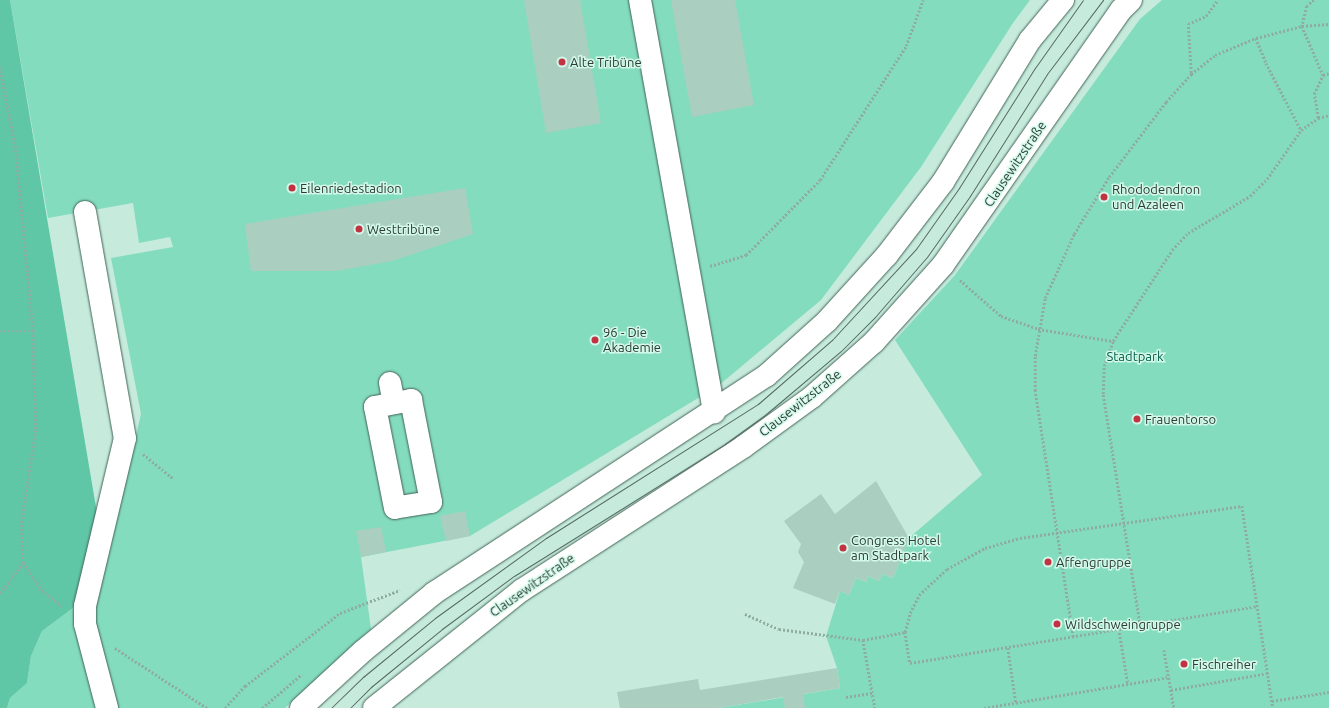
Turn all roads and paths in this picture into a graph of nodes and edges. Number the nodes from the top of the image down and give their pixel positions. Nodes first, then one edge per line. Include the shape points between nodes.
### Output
1 (640, 0) edge
2 (923, 0) edge
3 (1063, 0) edge
4 (1131, 0) edge
5 (1314, 0) edge
6 (1217, 1) dead end
7 (1329, 24) edge
8 (1302, 26) junction
9 (1256, 38) junction
10 (0, 67) edge
11 (1329, 73) edge
12 (1191, 74) junction
13 (1323, 75) junction
14 (1329, 115) edge
15 (1318, 118) junction
16 (1300, 130) junction
17 (85, 212) dead end
18 (943, 265) junction
19 (688, 272) junction
20 (1038, 329) junction
21 (33, 331) junction
22 (0, 332) edge
23 (1113, 341) junction
24 (392, 393) joint
25 (714, 412) junction
26 (125, 438) junction
27 (174, 479) dead end
28 (1123, 523) junction
29 (1057, 533) junction
30 (405, 588) dead end
31 (0, 595) edge
32 (1257, 606) junction
33 (745, 614) dead end
34 (1140, 626) junction
35 (1119, 629) junction
36 (905, 632) junction
37 (1073, 637) junction
38 (863, 640) junction
39 (1008, 647) junction
40 (1164, 650) dead end
41 (1268, 674) junction
42 (1169, 677) junction
43 (1128, 684) junction
44 (1171, 690) junction
45 (1329, 692) edge
46 (872, 693) junction
47 (846, 697) dead end
48 (1272, 701) junction
49 (1016, 703) junction
50 (107, 708) edge
51 (225, 708) edge
52 (301, 708) edge
53 (374, 708) edge
54 (875, 708) edge
55 (984, 708) edge
56 (1174, 708) edge
57 (1273, 708) edge

1 - 19 street
2 - 19 path via 906,46 820,180 746,255
3 - 25 street via 1030,40 943,182 887,255 827,321 766,376
4 - 18 street, Clausewitzstraße via 1121,10
5 - 8 path via 1308,6
6 - 12 path via 1206,16 1188,24
7 - 8 path
8 - 9 path
8 - 13 path
9 - 12 path via 1215,55
9 - 16 path
10 - 21 path via 16,150
11 - 13 path
12 - 20 path via 1130,147 1078,228 1045,298
13 - 15 path via 1314,94
14 - 15 path
15 - 16 path
16 - 23 path via 1267,179 1250,196 1188,233 1172,250
17 - 26 street
18 - 20 path via 1001,316
18 - 53 street, Clausewitzstraße via 874,342 812,397 743,447 522,590
19 - 25 street
20 - 23 path
20 - 29 path via 1035,391
21 - 22 path
21 - 31 path via 36,430 22,521 23,563
23 - 28 path via 1104,366 1103,394
24 - 24 street via 411,400 431,502 395,508 375,407
25 - 52 street via 434,593 363,651
26 - 27 path
26 - 50 street via 86,606 85,624
28 - 29 path
28 - 32 path via 1242,506
28 - 34 path
29 - 36 path via 1020,538 984,548 964,558 919,595 910,613
29 - 37 path
30 - 51 path via 340,613 245,686
32 - 34 path
32 - 41 path
33 - 38 path via 779,629
34 - 35 path
35 - 37 path
35 - 43 path
36 - 38 path
36 - 39 path via 910,663
37 - 39 path
38 - 46 path
39 - 49 path
40 - 42 path
41 - 44 path
41 - 48 path
42 - 43 path
42 - 44 path
43 - 49 path
44 - 56 path
45 - 48 path
46 - 47 path
46 - 54 path
48 - 57 path
49 - 55 path

